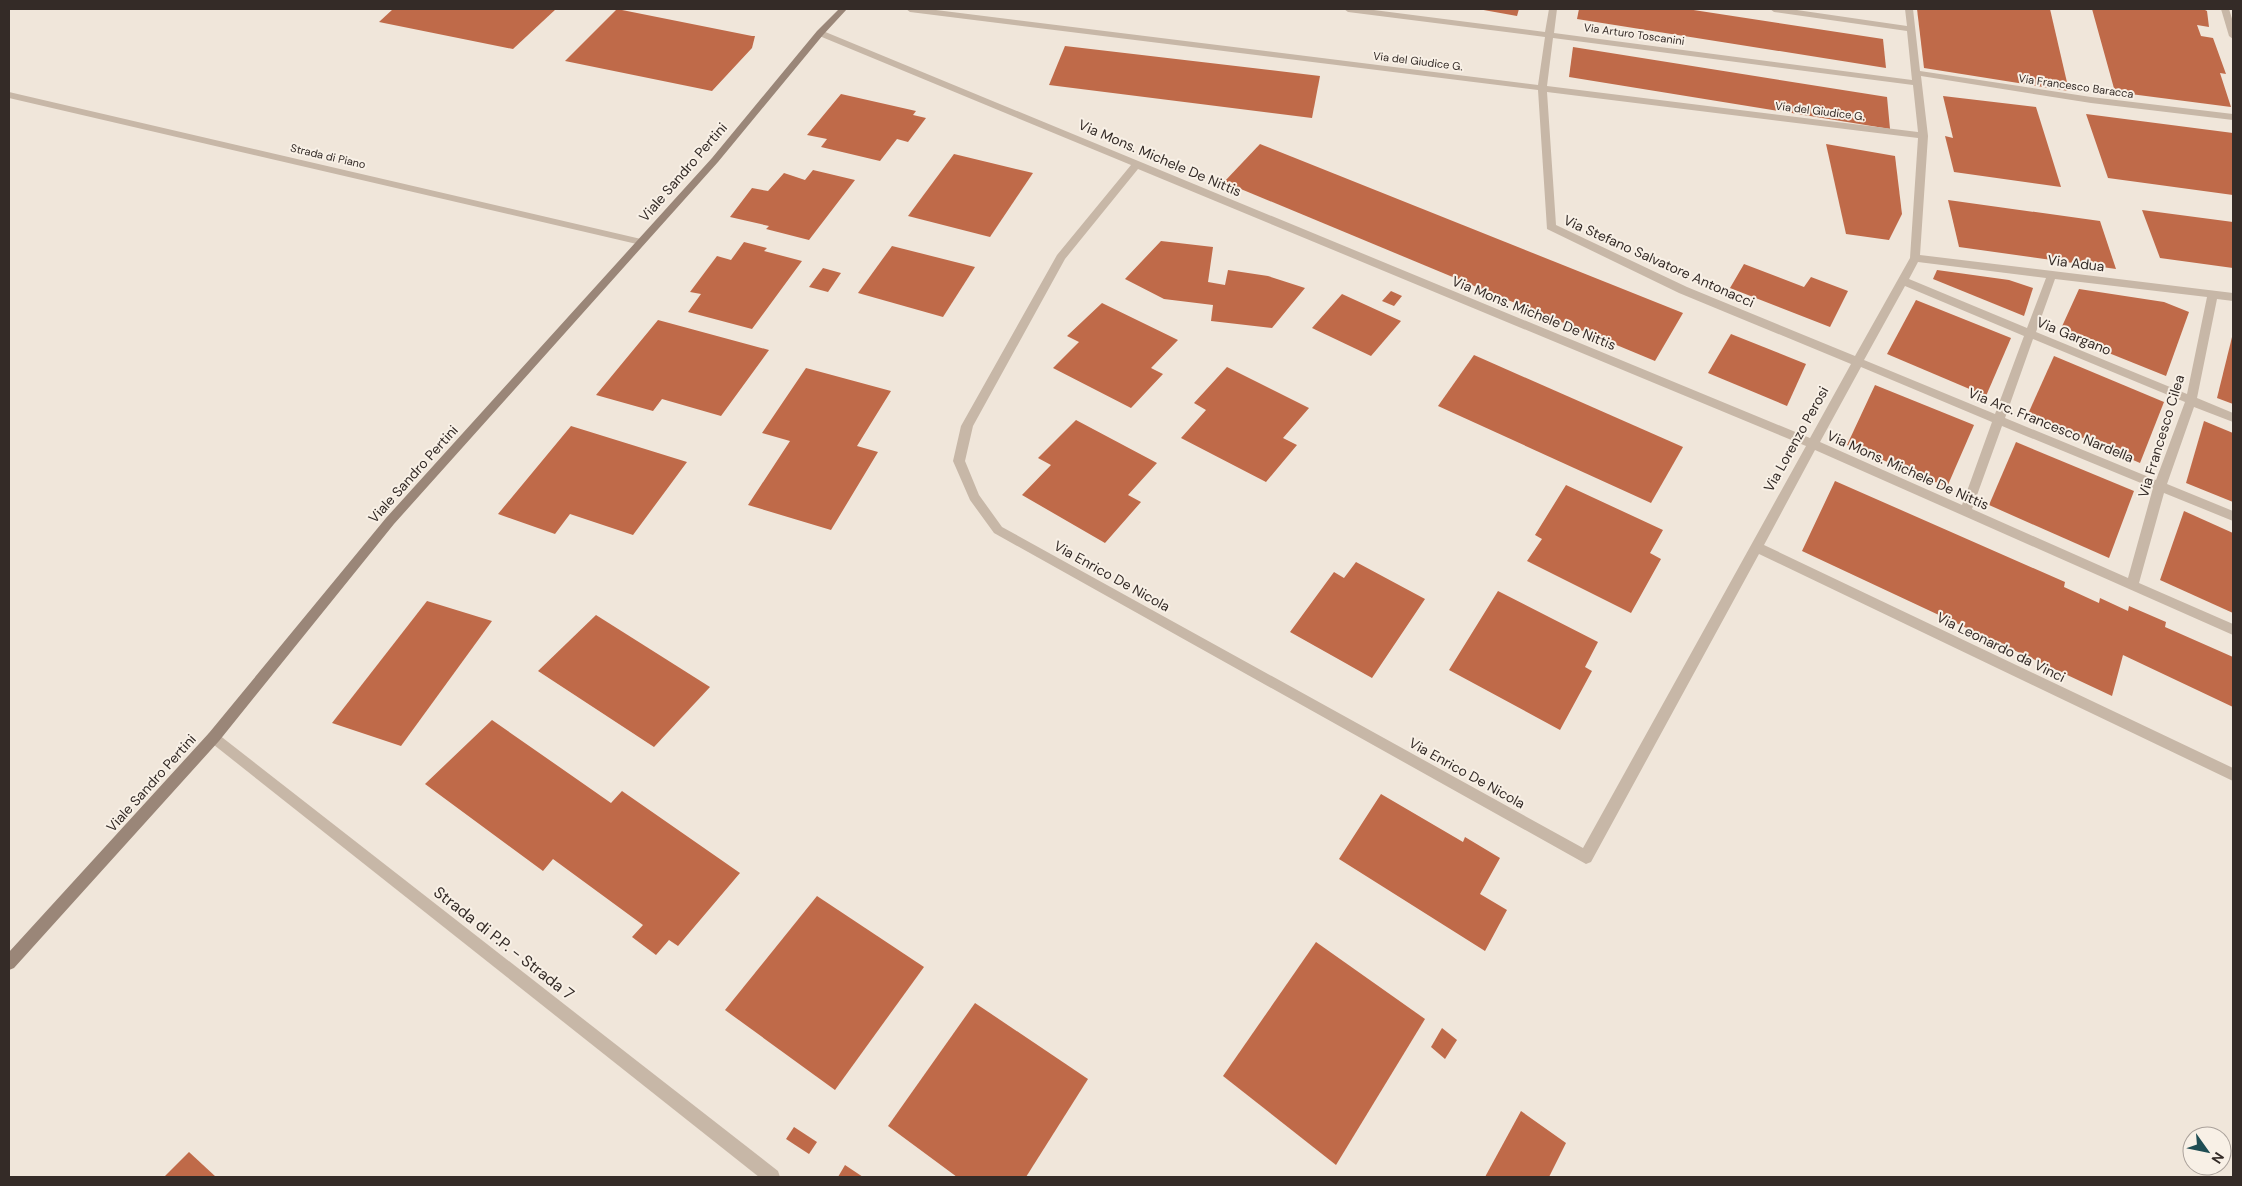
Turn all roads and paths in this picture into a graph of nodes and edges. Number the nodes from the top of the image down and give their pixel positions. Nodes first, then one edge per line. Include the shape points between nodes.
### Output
1 (843, 9) edge
2 (910, 9) edge
3 (1348, 9) edge
4 (1553, 9) edge
5 (1774, 9) edge
6 (1909, 9) edge
7 (2225, 9) edge
8 (1912, 29) junction
9 (2232, 30) edge
10 (820, 33) junction
11 (1550, 34) junction
12 (1917, 78) junction
13 (1542, 87) junction
14 (9, 95) edge
15 (2233, 117) edge
16 (1923, 136) junction
17 (1136, 165) junction
18 (641, 242) junction
19 (1915, 258) junction
20 (2052, 274) junction
21 (1904, 281) junction
22 (2213, 294) junction
23 (2233, 297) edge
24 (2031, 335) junction
25 (1858, 363) junction
26 (2191, 400) junction
27 (2233, 418) edge
28 (1999, 421) junction
29 (1812, 444) junction
30 (2160, 486) junction
31 (1965, 512) junction
32 (2233, 516) edge
33 (1756, 546) junction
34 (2132, 586) junction
35 (2233, 630) edge
36 (214, 737) junction
37 (2233, 775) edge
38 (1586, 856) joint
39 (9, 963) edge
40 (772, 1177) edge

1 - 10 street, Viale Sandro Pertini
2 - 13 street, Via del Giudice G.
3 - 11 street, Via Arturo Toscanini
4 - 11 street
5 - 8 street
6 - 8 street, Via Lorenzo Perosi
7 - 9 street
8 - 12 street, Via Lorenzo Perosi
10 - 17 street, Via Mons. Michele De Nittis
10 - 18 street, Viale Sandro Pertini via 715,160
11 - 12 street, Via Arturo Toscanini
11 - 13 street
12 - 15 street, Via Francesco Baracca
12 - 16 street, Via Lorenzo Perosi
13 - 16 street, Via del Giudice G.
13 - 25 street, Via Stefano Salvatore Antonacci via 1550,227 1683,290
14 - 18 street, Strada di Piano
16 - 19 street, Via Lorenzo Perosi
17 - 29 street, Via Mons. Michele De Nittis
17 - 38 street, Via Enrico De Nicola via 1060,258 967,426 960,461 974,497 998,530
18 - 36 street, Viale Sandro Pertini via 390,521
19 - 20 street, Via Adua
19 - 21 street, Via Lorenzo Perosi
20 - 22 street, Via Adua
20 - 24 street
21 - 24 street, Via Gargano
21 - 25 street, Via Lorenzo Perosi
22 - 23 street, Via Adua
22 - 26 street, Via Francesco Cilea
24 - 26 street, Via Gargano
24 - 28 street
25 - 28 street, Via Arc. Francesco Nardella
25 - 29 street, Via Lorenzo Perosi
26 - 27 street, Via Gargano
26 - 30 street, Via Francesco Cilea
28 - 30 street, Via Arc. Francesco Nardella
28 - 31 street
29 - 31 street, Via Mons. Michele De Nittis
29 - 33 street, Via Lorenzo Perosi
30 - 32 street, Via Arc. Francesco Nardella
30 - 34 street, Via Francesco Cilea
31 - 34 street, Via Mons. Michele De Nittis
33 - 37 street, Via Leonardo da Vinci
33 - 38 street, Via Lorenzo Perosi
34 - 35 street, Via Mons. Michele De Nittis
36 - 39 street, Viale Sandro Pertini
36 - 40 street, Strada di P.P. - Strada 7

